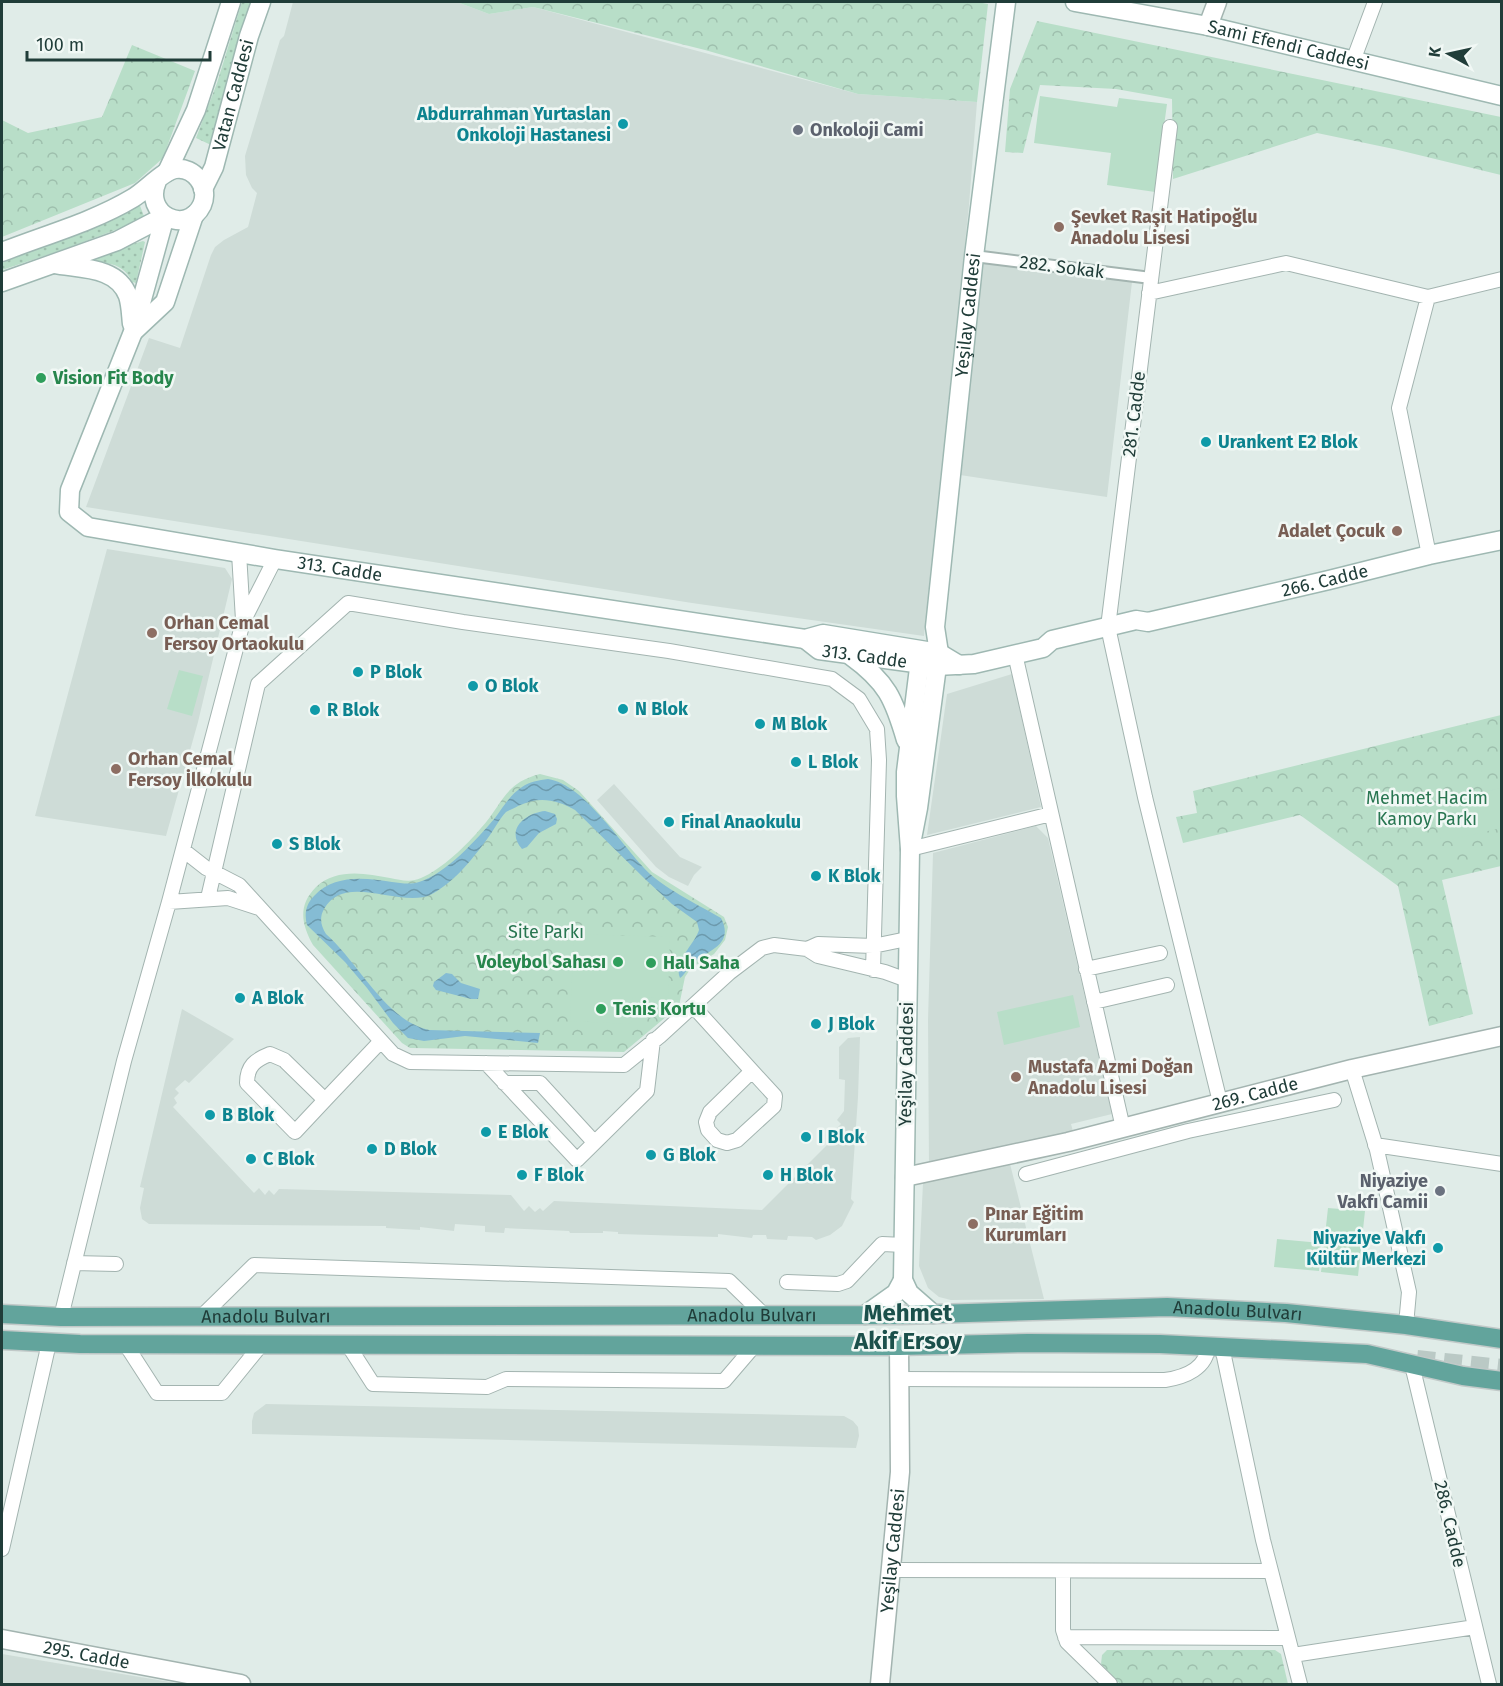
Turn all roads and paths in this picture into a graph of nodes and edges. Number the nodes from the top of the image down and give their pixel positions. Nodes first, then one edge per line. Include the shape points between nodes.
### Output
1 (231, 2) edge
2 (261, 2) edge
3 (1006, 2) edge
4 (1075, 2) edge
5 (1217, 2) edge
6 (1375, 2) edge
7 (1208, 26) junction
8 (1353, 61) junction
9 (1502, 96) edge
10 (1170, 127) dead end
11 (162, 176) junction
12 (203, 189) junction
13 (194, 215) junction
14 (165, 216) junction
15 (2, 252) edge
16 (974, 256) junction
17 (50, 264) junction
18 (1151, 278) junction
19 (1502, 279) edge
20 (2, 282) edge
21 (1149, 293) junction
22 (1428, 297) junction
23 (134, 332) junction
24 (1502, 540) edge
25 (239, 553) junction
26 (1429, 555) junction
27 (275, 559) junction
28 (243, 622) junction
29 (1109, 633) junction
30 (805, 639) junction
31 (1015, 654) junction
32 (849, 655) junction
33 (929, 658) junction
34 (908, 749) junction
35 (1051, 814) junction
36 (910, 849) junction
37 (183, 850) junction
38 (214, 873) junction
39 (208, 898) junction
40 (169, 902) junction
41 (261, 908) junction
42 (907, 939) junction
43 (873, 946) junction
44 (807, 949) junction
45 (1160, 952) dead end
46 (1086, 969) junction
47 (873, 970) junction
48 (907, 980) junction
49 (1167, 985) dead end
50 (1094, 1002) junction
51 (693, 1006) junction
52 (1502, 1036) edge
53 (653, 1040) junction
54 (381, 1041) junction
55 (486, 1063) junction
56 (1352, 1069) junction
57 (752, 1071) junction
58 (504, 1083) junction
59 (325, 1100) junction
60 (1334, 1100) dead end
61 (1220, 1102) junction
62 (1183, 1112) junction
63 (1123, 1128) junction
64 (1188, 1131) junction
65 (594, 1142) junction
66 (1376, 1144) junction
67 (1502, 1164) edge
68 (1026, 1174) dead end
69 (905, 1177) junction
70 (904, 1245) junction
71 (74, 1263) junction
72 (116, 1264) dead end
73 (903, 1280) junction
74 (787, 1282) dead end
75 (2, 1314) edge
76 (933, 1314) junction
77 (765, 1316) junction
78 (865, 1316) junction
79 (61, 1317) junction
80 (201, 1317) junction
81 (1406, 1326) junction
82 (1502, 1339) edge
83 (2, 1340) edge
84 (49, 1343) junction
85 (126, 1345) junction
86 (261, 1345) junction
87 (348, 1345) junction
88 (754, 1346) junction
89 (899, 1346) junction
90 (1215, 1347) junction
91 (1412, 1365) junction
92 (899, 1379) junction
93 (1502, 1381) edge
94 (2, 1549) edge
95 (890, 1570) junction
96 (1063, 1571) junction
97 (1271, 1571) junction
98 (1475, 1627) junction
99 (1065, 1637) junction
100 (1288, 1638) junction
101 (2, 1640) edge
102 (1293, 1655) junction
103 (232, 1684) edge
104 (880, 1684) edge
105 (1110, 1684) edge
106 (1300, 1684) edge
107 (1488, 1684) edge

1 - 11 main road, Vatan Caddesi via 196,110
2 - 12 main road, Vatan Caddesi via 214,166
3 - 16 main road, Yeşilay Caddesi
4 - 7 main road, Sami Efendi Caddesi
5 - 7 main road
6 - 8 street
7 - 8 main road, Sami Efendi Caddesi
8 - 9 main road, Sami Efendi Caddesi
10 - 18 street, 281. Cadde
11 - 12 main road via 182,169 196,176
11 - 14 main road, Vatan Caddesi via 153,198
11 - 15 main road, Vatan Caddesi via 134,198 109,210
12 - 13 main road, Vatan Caddesi via 203,202
13 - 14 main road via 179,220
13 - 23 main road, 313. Cadde via 165,302
14 - 17 main road via 117,240
14 - 23 main road, 313. Cadde
16 - 18 street, 282. Sokak
16 - 33 main road, Yeşilay Caddesi
17 - 20 main road
17 - 23 main road via 97,270 115,279 128,296
18 - 21 street, 281. Cadde
19 - 22 street
21 - 22 street via 1286,263
21 - 29 street, 281. Cadde
22 - 26 street via 1399,408
23 - 25 main road, 313. Cadde via 70,490 69,512 88,527
24 - 26 main road, 266. Cadde
25 - 27 main road, 313. Cadde
25 - 28 street
26 - 29 main road, 266. Cadde via 1148,622 1136,620
27 - 28 street
27 - 30 main road, 313. Cadde
28 - 37 street
29 - 31 main road, 266. Cadde via 1055,652 1043,648
29 - 61 street, 281. Cadde
30 - 32 main road, 313. Cadde via 819,650
30 - 33 main road, 313. Cadde via 822,634
31 - 33 main road, 266. Cadde via 958,665
31 - 35 street
32 - 33 main road, 313. Cadde
32 - 34 main road via 884,686 895,705
33 - 34 main road, Yeşilay Caddesi
33 - 36 main road, Yeşilay Caddesi via 918,807
34 - 36 main road, Yeşilay Caddesi
35 - 36 street
35 - 46 street
36 - 42 main road, Yeşilay Caddesi
37 - 38 street
37 - 40 street
38 - 39 street
38 - 41 street via 239,885
38 - 43 street via 258,684 348,603 832,679 859,699 877,729
39 - 40 street
39 - 41 street via 228,898
40 - 71 street via 124,1061
41 - 54 street
42 - 43 street
42 - 48 main road, Yeşilay Caddesi
43 - 44 street via 818,944
43 - 47 street
44 - 47 street via 818,956
44 - 51 street via 774,945 762,948
45 - 46 street
46 - 50 street
47 - 48 street
48 - 69 main road, Yeşilay Caddesi
49 - 50 street
50 - 63 street
51 - 53 street
51 - 57 street
52 - 56 main road, 269. Cadde
53 - 55 street via 624,1065
53 - 65 street via 647,1091
54 - 55 street via 393,1054 410,1062
54 - 59 street
55 - 58 street
56 - 61 main road, 269. Cadde
56 - 66 street
57 - 57 street via 710,1112 706,1122 717,1140 737,1140 774,1106 775,1096
58 - 65 street via 540,1083
58 - 65 street via 577,1160
59 - 59 street via 284,1060 270,1054 257,1059 247,1071 247,1083 295,1132
60 - 64 street
61 - 62 main road, 269. Cadde
62 - 63 main road, 269. Cadde
62 - 64 street
63 - 69 main road, 269. Cadde
64 - 68 street
66 - 67 street
66 - 81 street via 1408,1292
69 - 70 main road, Yeşilay Caddesi
70 - 73 main road, Yeşilay Caddesi
70 - 74 street via 882,1244 846,1281 838,1284
71 - 72 street
71 - 79 street
73 - 76 main road via 909,1293
73 - 78 main road via 896,1293
75 - 79 main road, Anadolu Bulvarı
76 - 78 main road, Anadolu Bulvarı
76 - 81 main road, Anadolu Bulvarı via 1167,1306
77 - 78 main road, Anadolu Bulvarı
77 - 80 main road, Anadolu Bulvarı
77 - 80 street via 729,1281 254,1265
79 - 80 main road, Anadolu Bulvarı
81 - 82 main road, Anadolu Bulvarı
83 - 84 main road, Anadolu Bulvarı
84 - 85 main road, Anadolu Bulvarı
84 - 94 street
85 - 86 main road, Anadolu Bulvarı
85 - 86 street via 157,1393 222,1393
86 - 87 main road, Anadolu Bulvarı
87 - 88 main road, Anadolu Bulvarı
87 - 88 street via 373,1384 487,1387 507,1379 724,1381
88 - 89 main road, Anadolu Bulvarı
89 - 90 main road, Anadolu Bulvarı via 1028,1343
89 - 92 main road, Yeşilay Caddesi
90 - 91 main road, Anadolu Bulvarı via 1367,1354
90 - 92 street via 1198,1367 1165,1380
90 - 97 street
91 - 93 main road, Anadolu Bulvarı
91 - 98 street, 286. Cadde
92 - 95 main road, Yeşilay Caddesi via 900,1472
95 - 96 street
95 - 104 main road, Yeşilay Caddesi
96 - 97 street
96 - 99 street
97 - 100 street
98 - 102 street
98 - 107 street, 286. Cadde
99 - 100 street
99 - 105 street
100 - 102 street
101 - 103 main road, 295. Cadde
102 - 106 street

